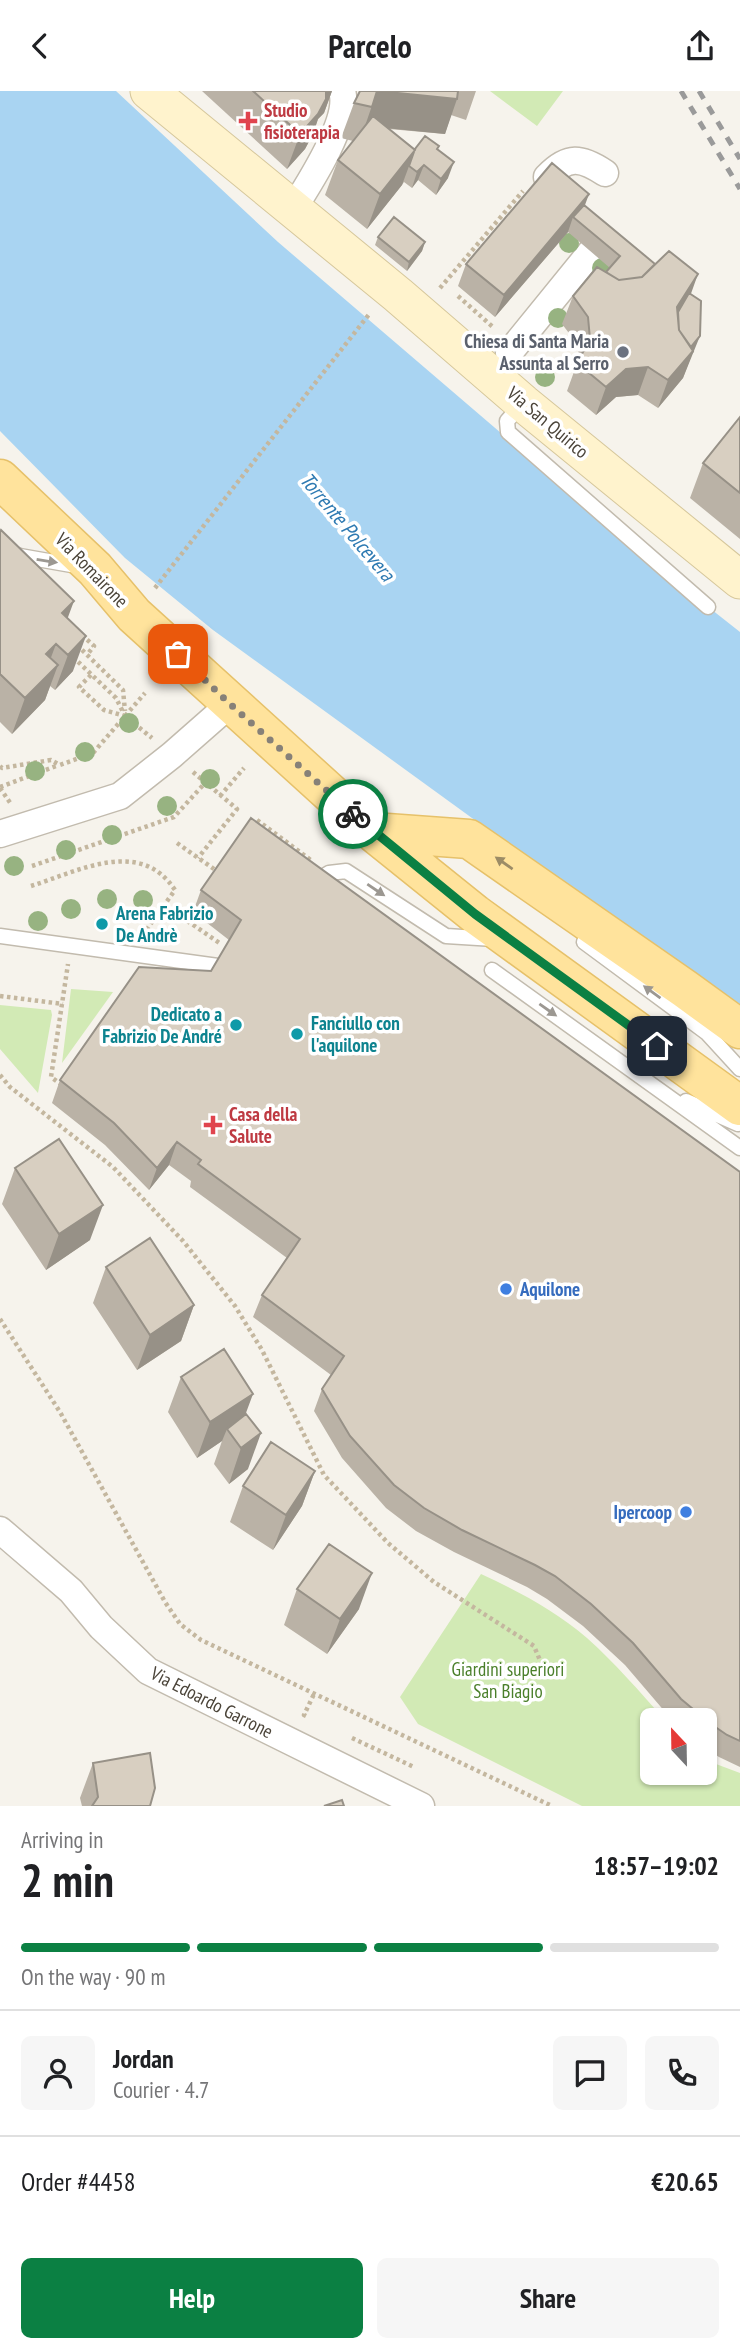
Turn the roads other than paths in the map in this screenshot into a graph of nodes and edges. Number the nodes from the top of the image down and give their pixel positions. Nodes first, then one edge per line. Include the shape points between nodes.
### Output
1 (149, 91) edge
2 (342, 91) edge
3 (605, 173) dead end
4 (576, 207) edge
5 (293, 209) junction
6 (601, 240) edge
7 (500, 364) junction
8 (523, 403) junction
9 (0, 479) edge
10 (0, 549) edge
11 (95, 569) junction
12 (740, 580) edge
13 (708, 607) dead end
14 (230, 704) junction
15 (373, 832) junction
16 (0, 834) edge
17 (322, 885) edge
18 (569, 931) dead end
19 (0, 936) edge
20 (502, 955) junction
21 (218, 966) edge
22 (740, 1029) edge
23 (740, 1069) edge
24 (662, 1091) junction
25 (740, 1106) edge
26 (740, 1125) edge
27 (740, 1148) edge
28 (0, 1530) edge
29 (421, 1806) edge

1 - 5 main road, Via San Quirico
2 - 5 street via 345,104 337,131
3 - 4 street via 576,160 558,166 547,177
5 - 7 main road, Via San Quirico
6 - 7 street
7 - 8 main road, Via San Quirico
8 - 12 main road, Via San Quirico
8 - 13 lane via 508,421 508,432
9 - 11 main road, Via Romairone
10 -> 11 lane
11 - 14 main road, Via Romairone via 134,615
14 - 15 main road, Via Romairone
14 - 16 street via 120,796
15 - 20 main road, Via Romairone via 475,914
22 -> 15 main road via 469,839
17 -> 20 lane via 329,873 346,871 446,936
23 -> 18 lane via 707,1033
19 - 21 lane
20 -> 24 lane
20 - 25 main road, Via Romairone
24 - 26 lane
24 - 27 lane
28 - 29 street, Via Edoardo Garrone via 71,1591 148,1671

